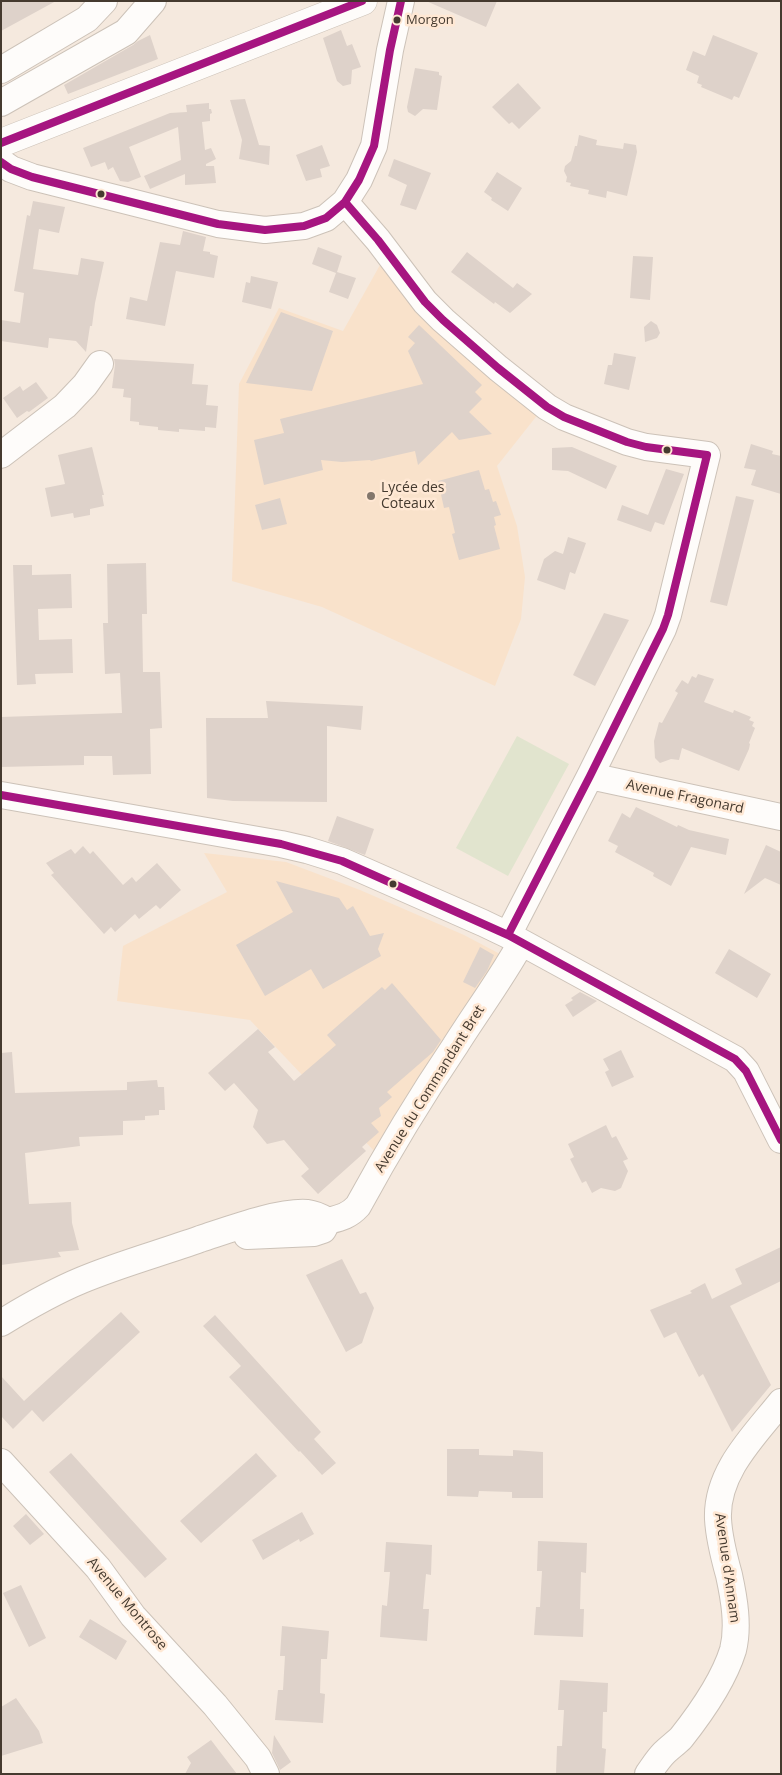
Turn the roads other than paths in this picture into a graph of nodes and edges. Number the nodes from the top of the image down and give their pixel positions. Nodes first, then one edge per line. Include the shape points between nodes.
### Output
1 (104, 1) edge
2 (153, 1) edge
3 (363, 1) edge
4 (401, 1) edge
5 (1, 70) edge
6 (1, 103) edge
7 (1, 142) edge
8 (1, 162) edge
9 (345, 202) junction
10 (100, 364) dead end
11 (1, 454) edge
12 (590, 776) junction
13 (1, 795) edge
14 (781, 817) edge
15 (514, 939) junction
16 (781, 1140) edge
17 (1, 1323) edge
18 (781, 1402) edge
19 (1, 1462) edge
20 (680, 1739) junction
21 (266, 1774) edge
22 (648, 1774) edge
23 (666, 1774) edge

1 - 5 street via 87,20
2 - 6 street via 126,32
3 - 7 main road
4 - 9 street via 374,146
8 - 9 street via 32,177 151,208 265,230 304,226 326,218
9 - 12 street, Avenue du Commandant Bret via 425,302 547,407 627,442 707,455 668,615 654,650
10 - 11 street via 65,406
12 - 14 street, Avenue Fragonard
12 - 15 street, Avenue du Commandant Bret
13 - 15 street via 307,850 342,861
15 - 16 street via 734,1059 746,1071
15 - 17 street, Avenue du Commandant Bret via 507,968 448,1055 358,1206 346,1217 328,1221 323,1230 314,1233 192,1242 80,1281
18 - 20 street, Avenue d'Annam via 731,1467 723,1484 718,1520 735,1609 733,1649 716,1687
19 - 21 street, Avenue Montrose via 98,1568 133,1616 215,1705 258,1758
20 - 22 street, Avenue d'Annam via 662,1754
20 - 23 street, Avenue d'Annam via 674,1761

